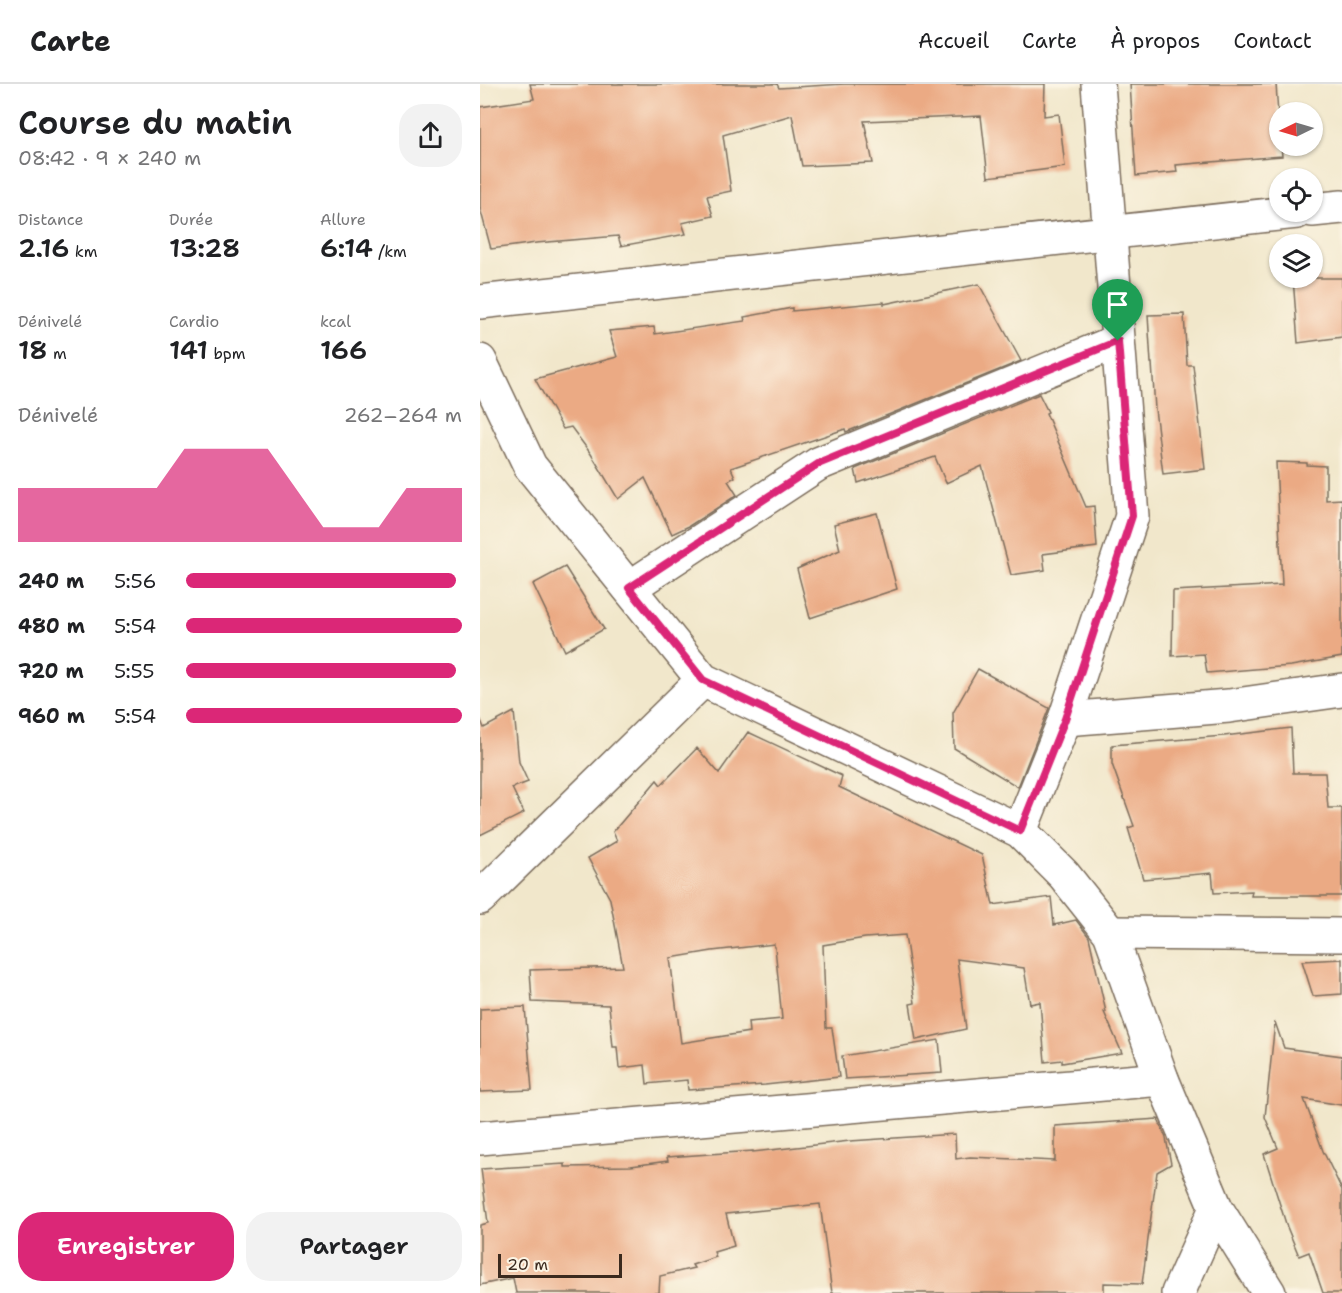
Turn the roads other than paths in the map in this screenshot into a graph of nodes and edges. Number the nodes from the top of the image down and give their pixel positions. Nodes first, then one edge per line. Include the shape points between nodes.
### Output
1 (1098, 84) edge
2 (1342, 207) edge
3 (1323, 209) edge
4 (1269, 215) edge
5 (1110, 232) junction
6 (480, 302) edge
7 (1118, 341) junction
8 (480, 361) edge
9 (629, 588) junction
10 (703, 680) junction
11 (1342, 690) edge
12 (1065, 719) junction
13 (1020, 831) junction
14 (480, 898) edge
15 (1110, 933) junction
16 (1342, 935) edge
17 (1162, 1079) junction
18 (480, 1138) edge
19 (1216, 1208) junction
20 (1178, 1293) edge
21 (1269, 1293) edge

1 - 5 street
2 - 3 street
4 - 5 street
5 - 6 street
5 - 7 street
7 - 9 street via 818,464
7 - 12 street via 1132,516
8 - 9 street via 530,466
9 - 10 street
10 - 13 street
10 - 14 street
11 - 12 street via 1229,706
12 - 13 street
13 - 15 street via 1064,875
15 - 16 street
15 - 17 street
17 - 18 street
17 - 19 street
19 - 20 street
19 - 21 street

